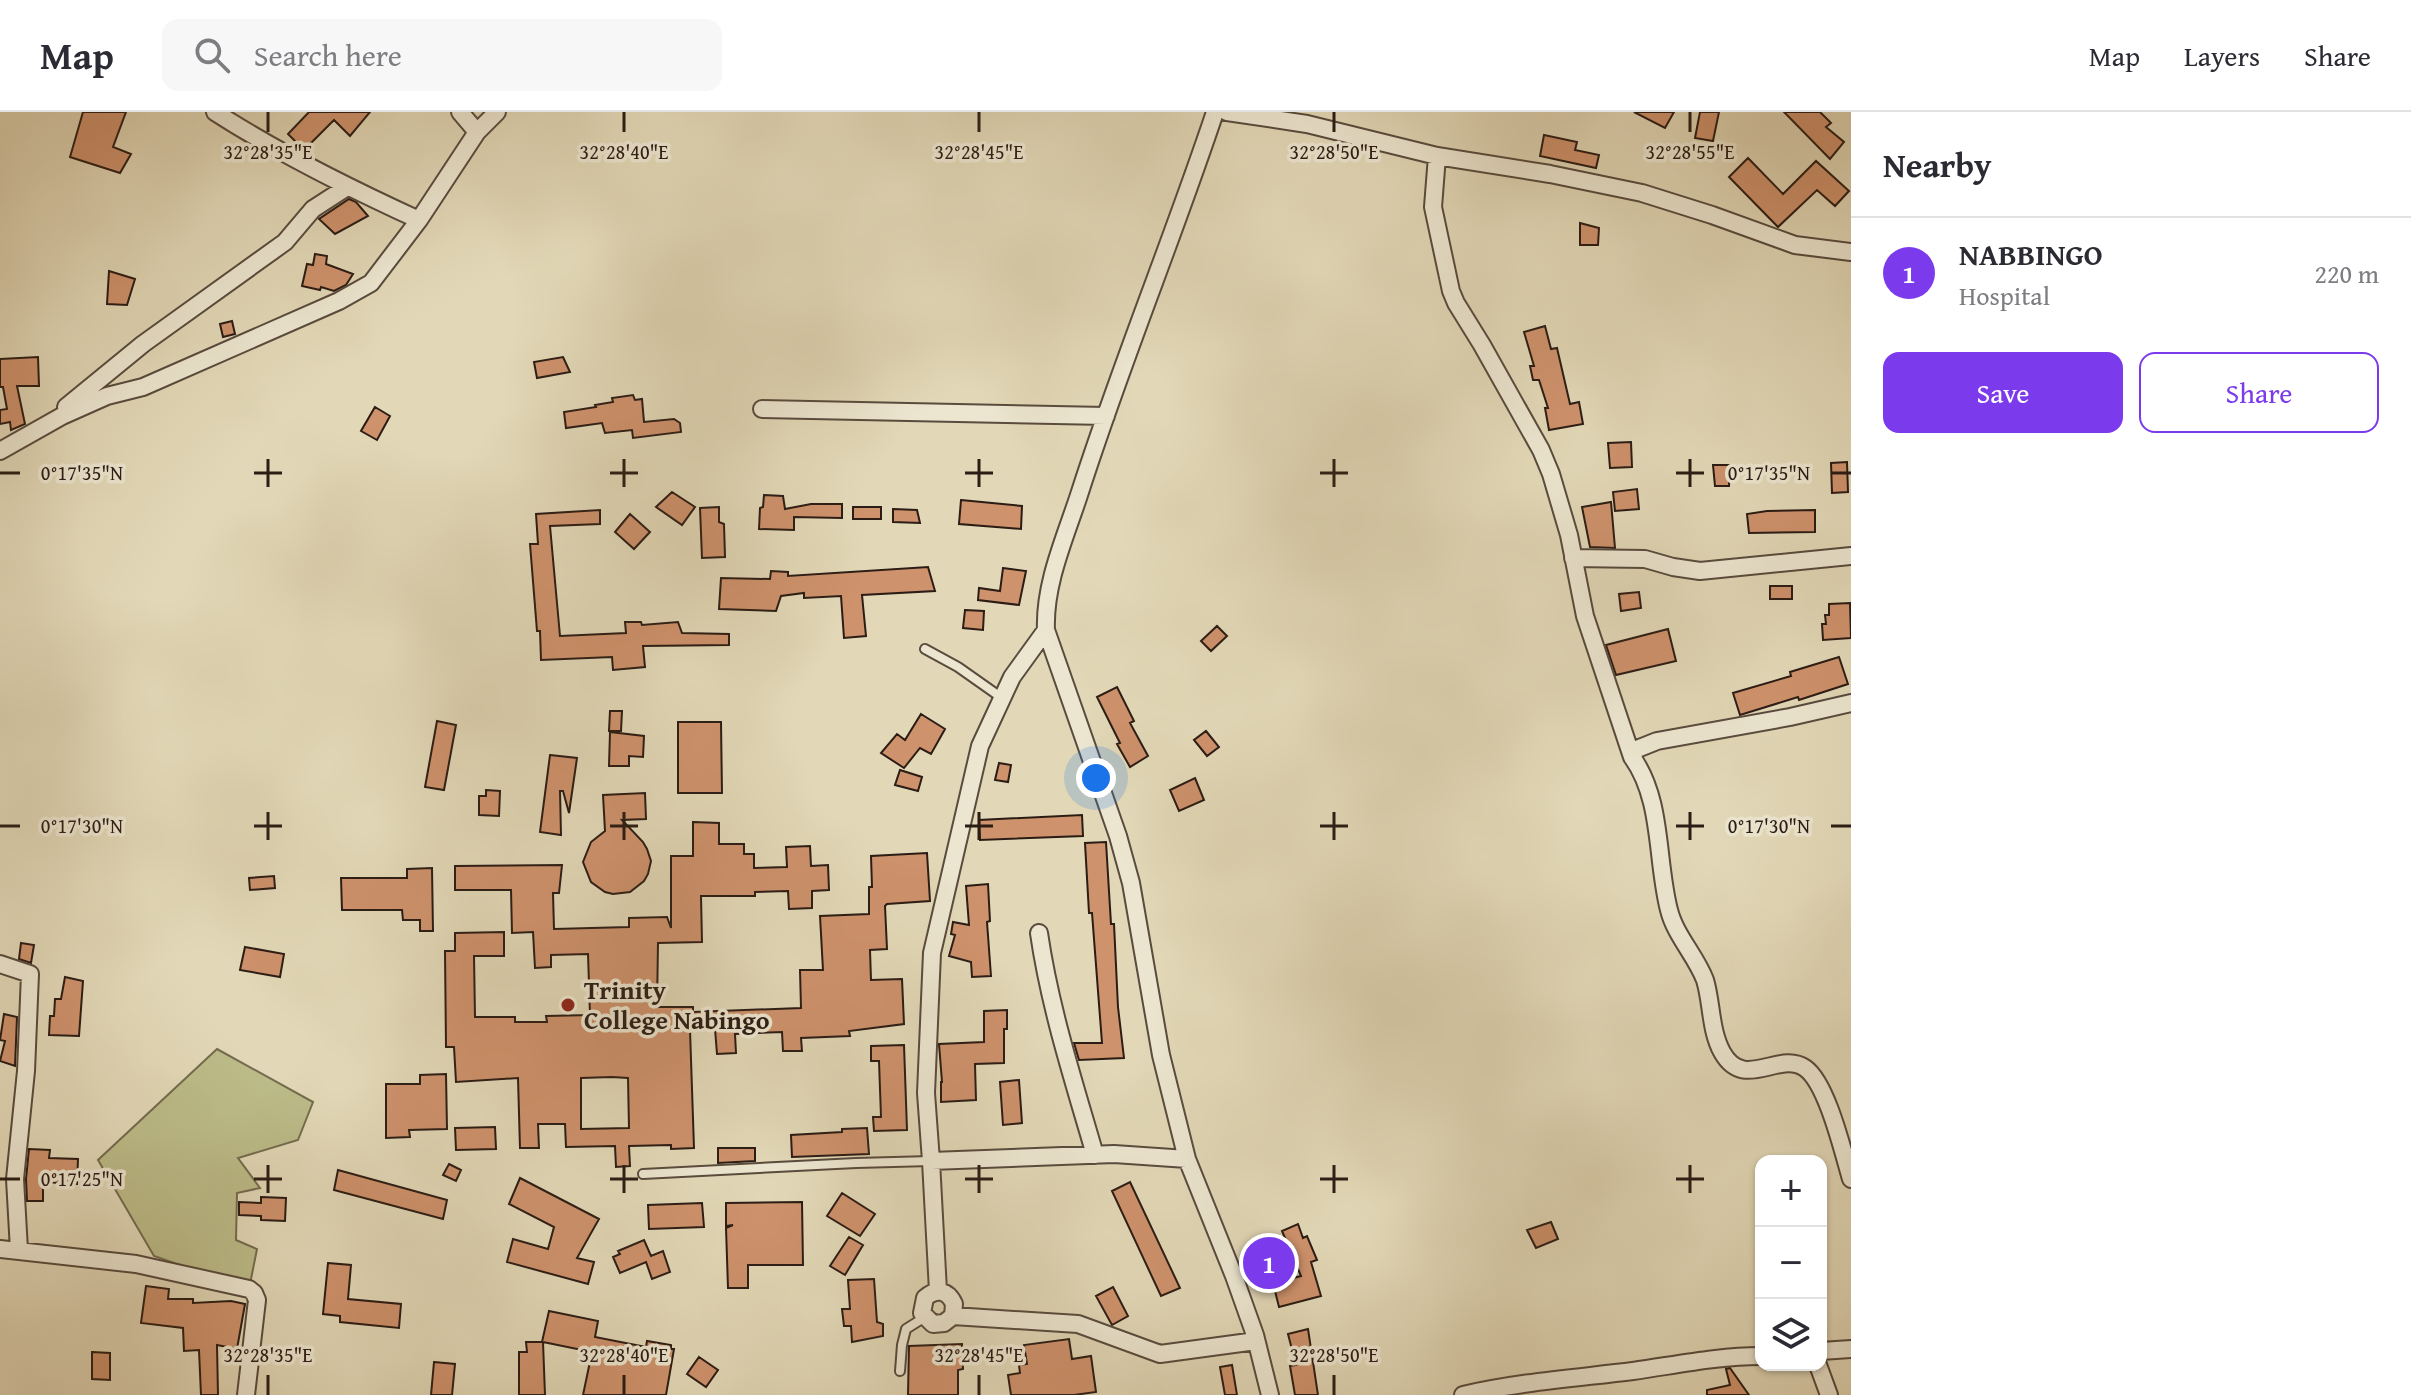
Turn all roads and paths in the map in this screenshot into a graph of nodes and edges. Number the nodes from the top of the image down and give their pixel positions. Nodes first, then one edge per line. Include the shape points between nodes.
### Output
1 (215, 112) edge
2 (460, 112) edge
3 (497, 112) edge
4 (1215, 112) edge
5 (1227, 112) edge
6 (477, 132) junction
7 (1437, 156) junction
8 (347, 187) junction
9 (419, 220) junction
10 (1851, 252) edge
11 (762, 409) dead end
12 (1106, 416) junction
13 (37, 430) junction
14 (0, 451) edge
15 (1851, 556) edge
16 (1573, 558) junction
17 (1046, 630) junction
18 (925, 649) dead end
19 (1002, 698) junction
20 (1851, 703) edge
21 (1632, 757) junction
22 (1039, 933) dead end
23 (0, 964) edge
24 (1095, 1155) junction
25 (1187, 1159) junction
26 (931, 1161) junction
27 (643, 1174) dead end
28 (1851, 1179) edge
29 (0, 1249) edge
30 (19, 1250) junction
31 (938, 1291) junction
32 (953, 1316) junction
33 (925, 1317) junction
34 (1256, 1341) junction
35 (1851, 1349) edge
36 (1827, 1351) edge
37 (1755, 1356) edge
38 (900, 1371) dead end
39 (1820, 1371) edge
40 (246, 1395) edge
41 (1270, 1395) edge
42 (1463, 1395) edge
43 (1829, 1395) edge

1 - 8 street
2 - 6 street
3 - 6 street
4 - 12 street
5 - 7 street via 1307,124
6 - 9 street
7 - 10 street via 1642,193 1795,245
7 - 16 street via 1433,207 1451,291 1541,450
8 - 9 street
8 - 13 street via 313,209 285,242 143,344
9 - 13 street via 371,283 339,301
11 - 12 street
12 - 17 street via 1050,589
13 - 14 street
15 - 16 street via 1700,571 1645,559
16 - 21 street via 1585,616
17 - 19 street
17 - 25 street via 1131,883 1161,1055
18 - 19 lane
19 - 26 street via 980,746 932,953 926,1093
20 - 21 street via 1657,741 1637,749
21 - 28 street via 1650,796 1669,909 1705,980 1722,1052 1744,1070 1793,1064 1807,1069 1825,1098
22 - 24 street via 1056,1019
23 - 30 street via 30,974 15,1179
24 - 25 street
24 - 26 street
25 - 34 street
26 - 27 lane
26 - 31 street
29 - 30 street
30 - 40 street via 136,1264 249,1289 257,1300
31 - 32 street via 952,1299
31 - 33 street via 922,1303
32 - 33 street via 938,1324
32 - 34 street via 1078,1324 1160,1354
33 - 38 lane via 906,1329
34 - 41 street
35 - 36 street
37 - 42 street via 1540,1380
39 - 43 street

